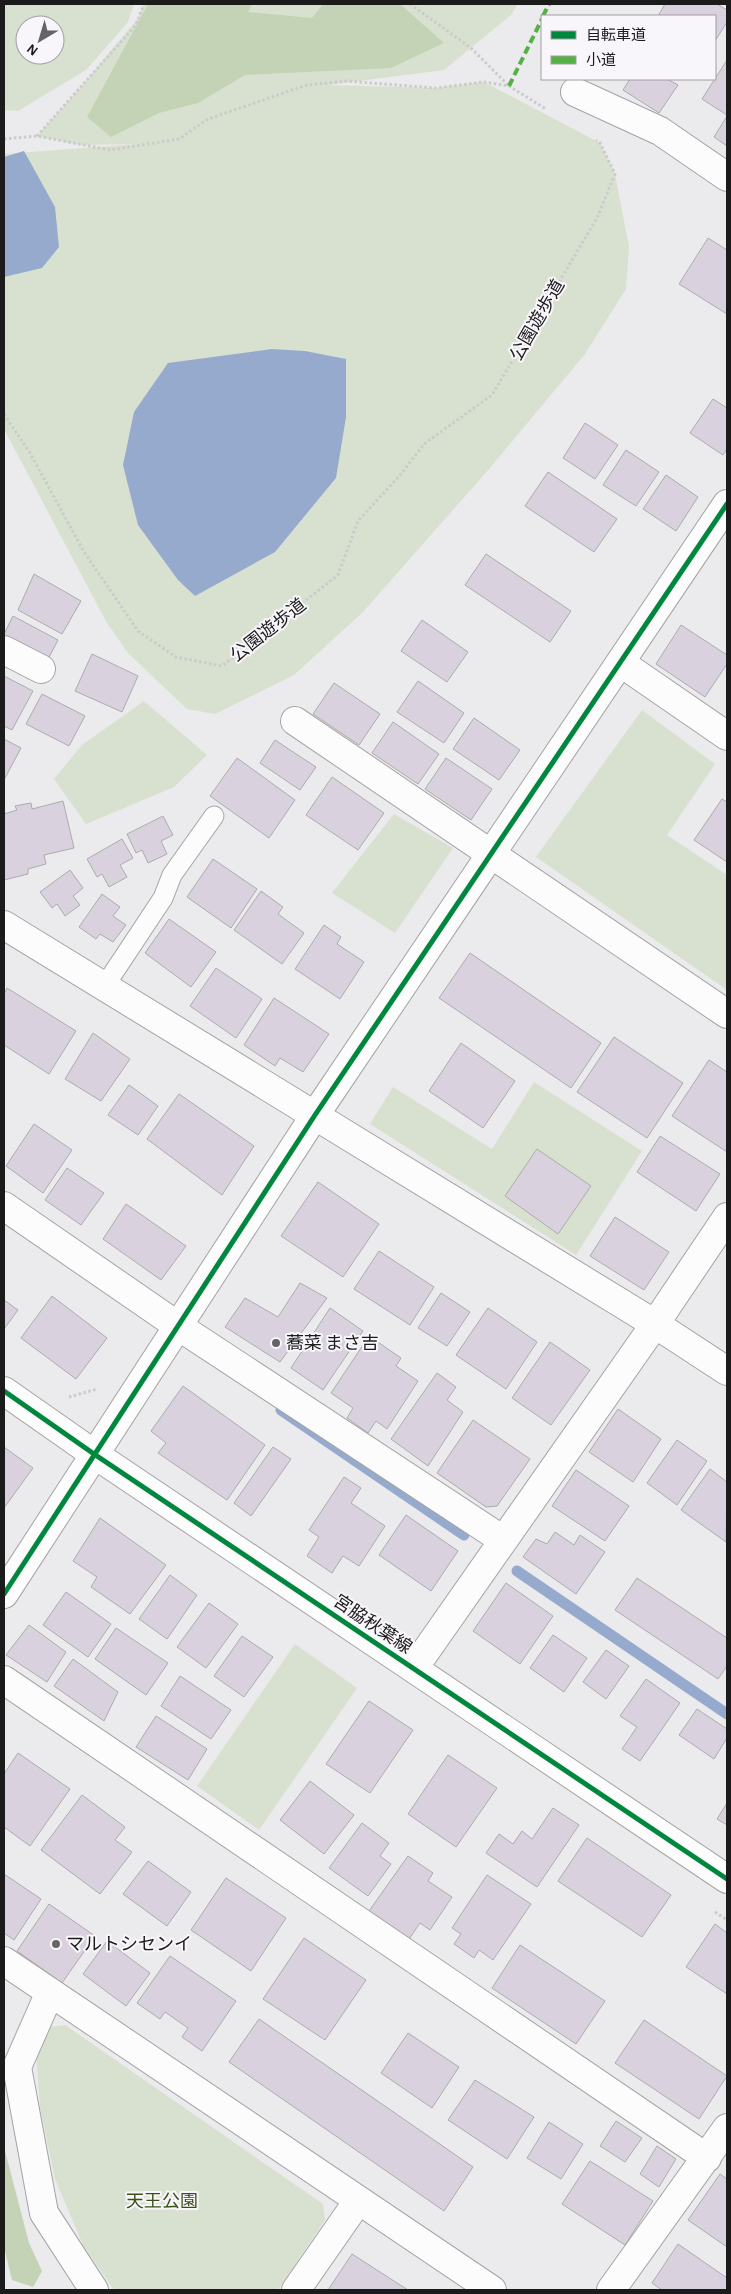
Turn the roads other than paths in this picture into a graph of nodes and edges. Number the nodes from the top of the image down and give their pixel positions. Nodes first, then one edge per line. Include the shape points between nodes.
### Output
1 (575, 92) dead end
2 (727, 177) edge
3 (727, 504) edge
4 (4, 650) edge
5 (620, 663) junction
6 (40, 669) dead end
7 (295, 721) dead end
8 (727, 736) edge
9 (214, 816) dead end
10 (492, 854) junction
11 (4, 925) edge
12 (104, 987) junction
13 (727, 1014) edge
14 (316, 1115) junction
15 (4, 1206) edge
16 (727, 1217) edge
17 (655, 1324) junction
18 (178, 1326) junction
19 (727, 1371) edge
20 (4, 1390) edge
21 (94, 1454) junction
22 (503, 1540) junction
23 (4, 1594) edge
24 (414, 1668) junction
25 (4, 1680) edge
26 (727, 1879) edge
27 (4, 1961) edge
28 (50, 1992) junction
29 (727, 2128) edge
30 (707, 2158) junction
31 (358, 2201) junction
32 (94, 2290) edge
33 (296, 2290) edge
34 (492, 2290) edge
35 (611, 2290) edge

1 - 2 street via 660,131
3 - 5 street
4 - 6 street
5 - 8 street
5 - 10 street
7 - 10 street
9 - 12 lane via 172,875 163,898
10 - 13 street
10 - 14 street
11 - 12 street
12 - 14 street
14 - 17 street
14 - 18 street
15 - 18 street
16 - 17 street
17 - 19 street
17 - 22 street
18 - 21 street
18 - 22 street
20 - 21 street, 宮脇秋葉線
21 - 23 street
21 - 24 street, 宮脇秋葉線
22 - 24 street
24 - 26 street, 宮脇秋葉線
25 - 30 street
27 - 28 street
28 - 31 street
28 - 32 street via 17,2067 44,2213
29 - 30 street
30 - 35 street
31 - 33 street
31 - 34 street

